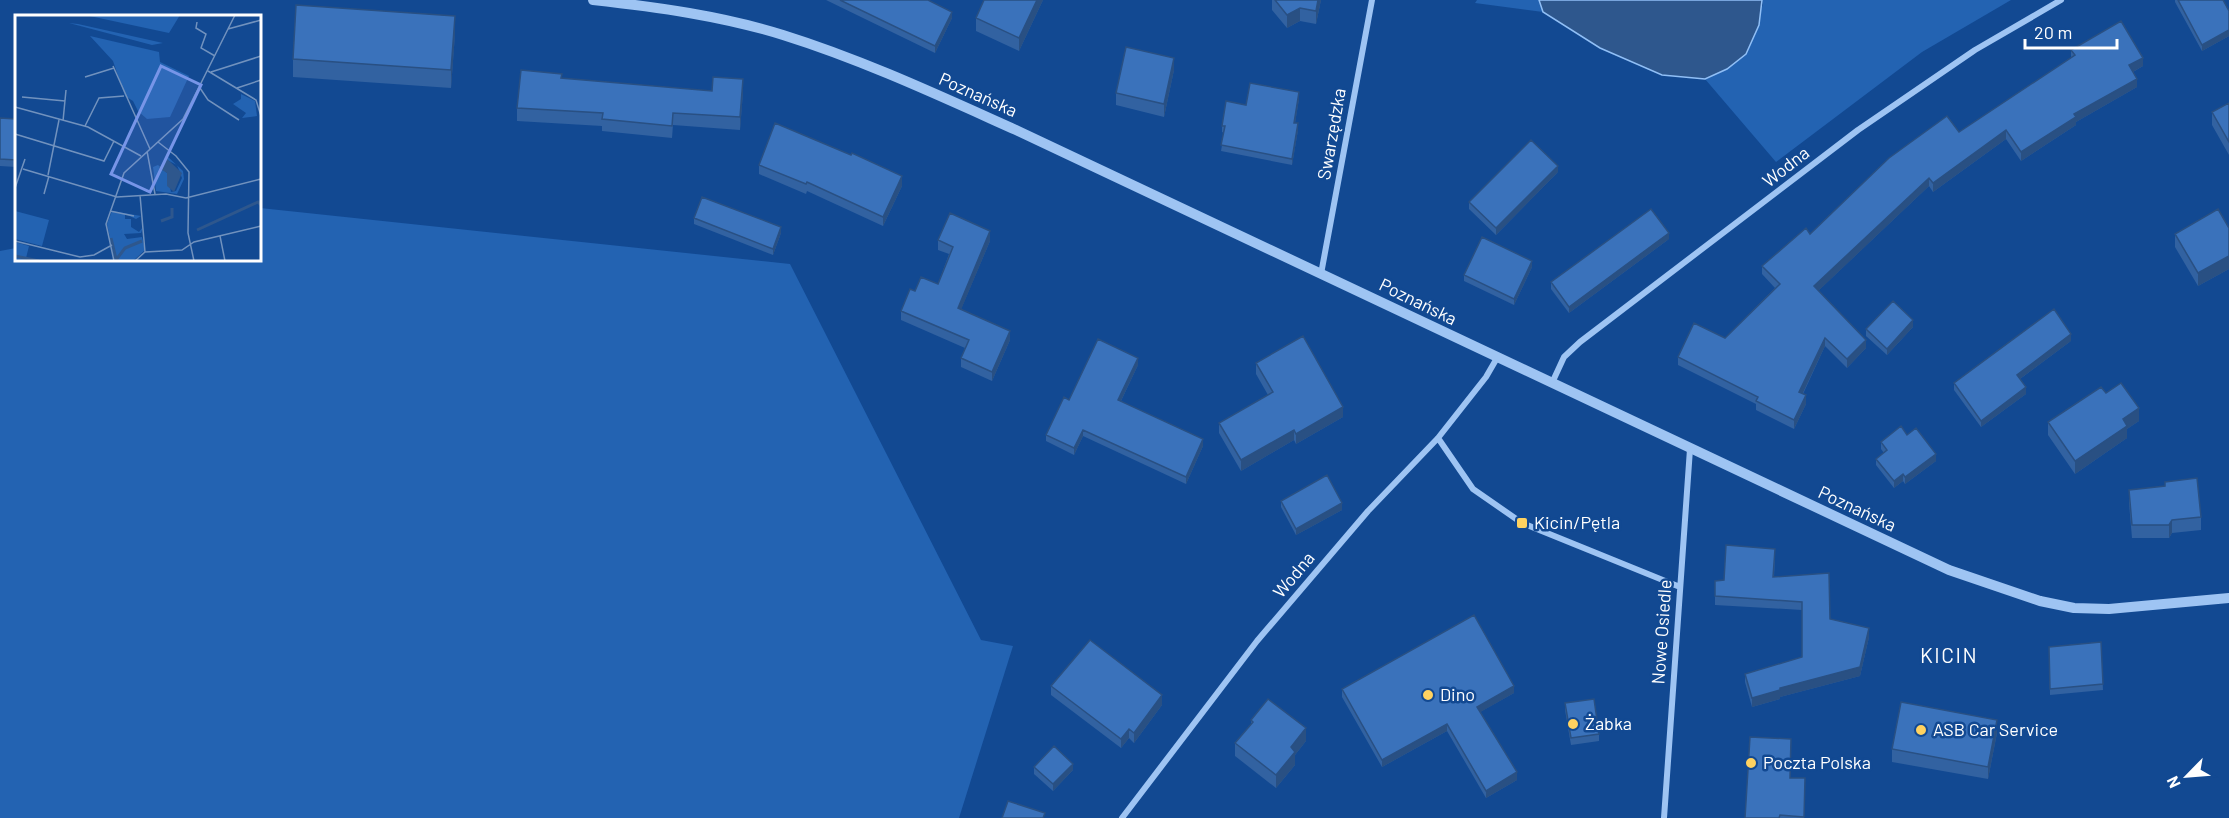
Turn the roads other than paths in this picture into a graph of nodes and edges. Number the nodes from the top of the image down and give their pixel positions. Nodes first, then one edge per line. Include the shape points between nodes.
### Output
1 (593, 0) edge
2 (1372, 0) edge
3 (2061, 0) edge
4 (1321, 274) junction
5 (1497, 358) junction
6 (1552, 383) junction
7 (1438, 438) junction
8 (1690, 448) junction
9 (1680, 587) junction
10 (2229, 598) edge
11 (1122, 818) edge
12 (1664, 818) edge

1 - 4 street, Poznańska via 725,20 835,54 1016,130
2 - 4 street, Swarzędzka
3 - 6 street, Wodna via 1975,50 1858,130 1580,342 1564,357
4 - 5 street, Poznańska
5 - 6 street, Poznańska
5 - 7 street, Wodna
6 - 8 street, Poznańska
7 - 9 street via 1473,489 1522,523
7 - 11 street, Wodna via 1368,511 1257,641
8 - 9 street, Nowe Osiedle
8 - 10 street, Poznańska via 1949,570 2040,601 2074,608 2109,609
9 - 12 street, Nowe Osiedle

